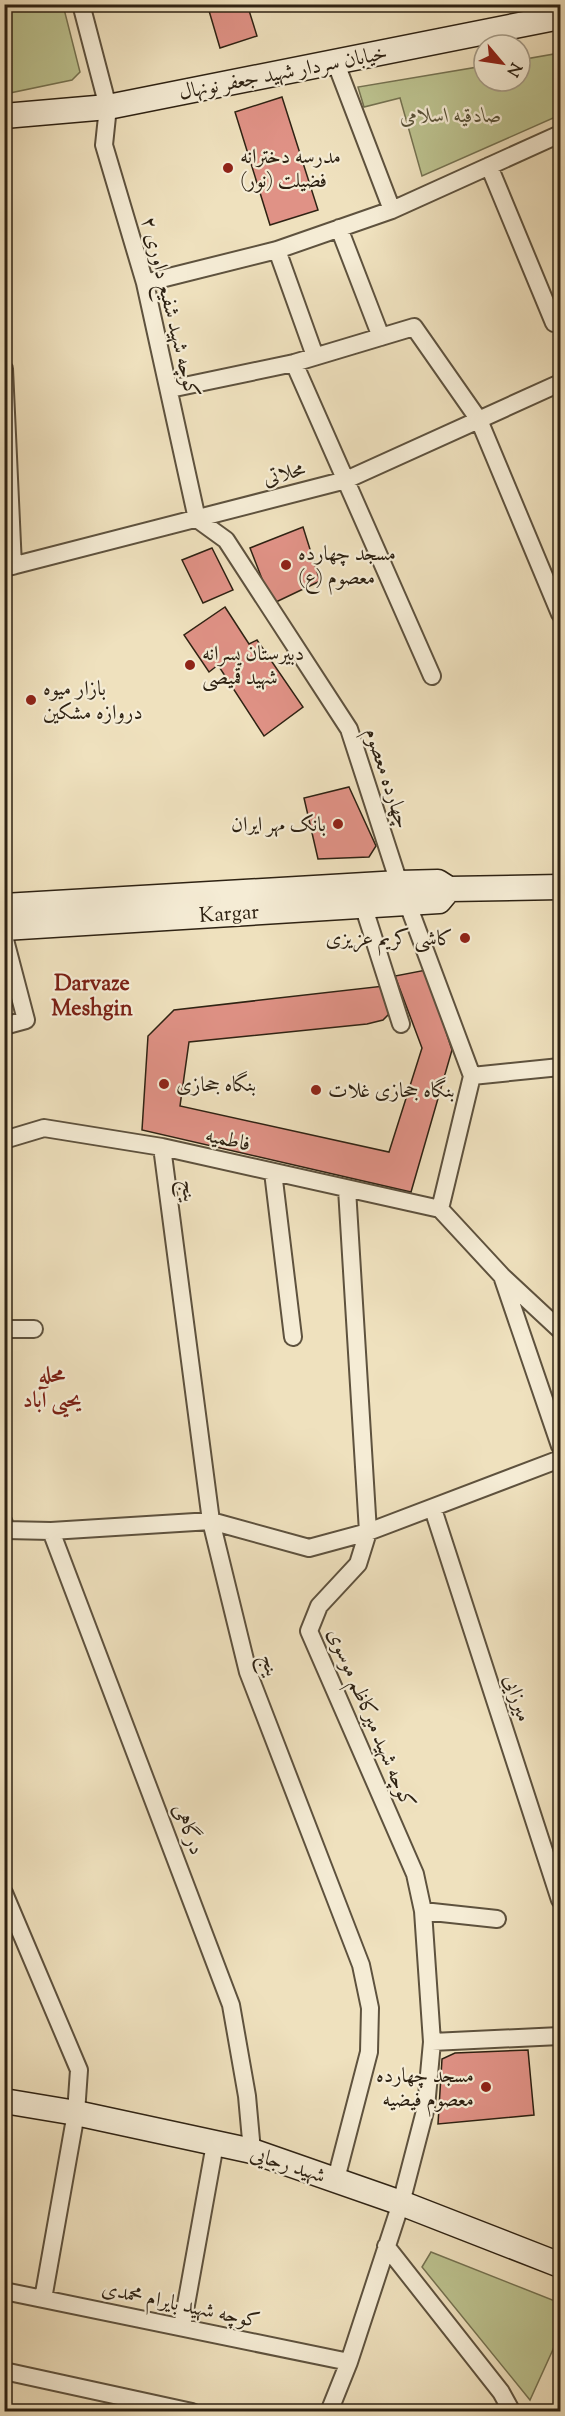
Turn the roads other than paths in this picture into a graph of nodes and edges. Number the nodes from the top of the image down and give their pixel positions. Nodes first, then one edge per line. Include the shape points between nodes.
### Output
1 (81, 4) edge
2 (561, 17) edge
3 (335, 61) junction
4 (108, 107) junction
5 (4, 116) edge
6 (561, 134) edge
7 (489, 166) junction
8 (392, 210) junction
9 (339, 228) junction
10 (277, 250) junction
11 (145, 284) junction
12 (554, 323) dead end
13 (381, 337) junction
14 (315, 356) junction
15 (294, 363) junction
16 (4, 369) edge
17 (561, 383) edge
18 (170, 389) junction
19 (478, 420) junction
20 (346, 480) junction
21 (197, 519) junction
22 (9, 567) edge
23 (561, 614) edge
24 (432, 676) dead end
25 (561, 887) edge
26 (403, 892) junction
27 (363, 904) junction
28 (4, 906) edge
29 (4, 928) edge
30 (4, 936) edge
31 (401, 1024) dead end
32 (4, 1026) edge
33 (561, 1067) edge
34 (472, 1076) junction
35 (4, 1140) edge
36 (162, 1147) junction
37 (273, 1172) junction
38 (347, 1189) junction
39 (440, 1209) junction
40 (502, 1276) junction
41 (4, 1329) edge
42 (34, 1329) dead end
43 (561, 1330) edge
44 (293, 1337) dead end
45 (561, 1446) edge
46 (561, 1459) edge
47 (433, 1509) junction
48 (211, 1521) junction
49 (5, 1527) edge
50 (51, 1531) junction
51 (368, 1532) junction
52 (4, 1893) edge
53 (561, 1900) edge
54 (423, 1911) junction
55 (497, 1919) dead end
56 (561, 2036) edge
57 (432, 2042) junction
58 (4, 2101) edge
59 (76, 2113) junction
60 (215, 2144) junction
61 (252, 2151) junction
62 (336, 2179) junction
63 (401, 2203) junction
64 (386, 2246) junction
65 (561, 2265) edge
66 (4, 2291) edge
67 (43, 2298) junction
68 (182, 2327) junction
69 (349, 2362) junction
70 (4, 2371) edge
71 (501, 2392) junction
72 (192, 2412) edge
73 (329, 2412) edge
74 (495, 2412) edge
75 (512, 2412) edge

1 - 4 street
2 - 3 main road, خیابان سردار شهید جعفر نونهال
3 - 4 main road, خیابان سردار شهید جعفر نونهال
3 - 8 street
4 - 5 main road, خیابان سردار شهید جعفر نونهال
4 - 11 street, کوچه شهید شفیع داوری ۲ via 104,145
6 - 7 street
7 - 8 street
7 - 12 street
8 - 9 street
9 - 10 street
9 - 13 street
10 - 11 street
10 - 14 street
11 - 18 street, کوچه شهید شفیع داوری ۲
13 - 14 street
13 - 19 street via 414,327
14 - 15 street
15 - 18 street
15 - 20 street
16 - 22 street
17 - 19 street, محلاتی
18 - 21 street, کوچه شهید شفیع داوری ۲
19 - 20 street, محلاتی
19 - 23 street
20 - 21 street, محلاتی
20 - 24 street
21 - 22 street, محلاتی
21 - 26 street, چهارده معصوم via 225,540 349,729
25 - 26 main road, Kargar via 450,890 438,882
26 - 27 main road, Kargar
26 - 28 main road, Kargar
26 - 34 street, چهارده معصوم
27 - 29 main road, Kargar
27 - 31 street
30 - 32 street via 26,1020
33 - 34 street
34 - 39 street
35 - 36 street, فاطمیه via 44,1128
36 - 37 street, فاطمیه
36 - 48 street, ینج
37 - 38 street, فاطمیه
37 - 44 street
38 - 39 street, فاطمیه
38 - 51 street, کوچه شهید میرکاظم موسوی
39 - 40 street
40 - 43 street
40 - 45 street
41 - 42 street
46 - 47 street
47 - 51 street
47 - 53 street, میرزایی
48 - 50 street
48 - 51 street via 309,1548
48 - 62 street, ینج via 248,1672 361,1965 370,2008 369,2052
49 - 50 street
50 - 61 street, درگاهی via 231,2005
51 - 54 street, کوچه شهید میرکاظم موسوی via 358,1564 319,1606 309,1631 415,1874
52 - 59 street via 79,2070
54 - 55 street
54 - 57 street, کوچه شهید میرکاظم موسوی
56 - 57 street
57 - 63 street, کوچه شهید میرکاظم موسوی via 426,2107
58 - 59 main road, شهید رجایی
59 - 60 main road, شهید رجایی
59 - 67 street
60 - 61 main road, شهید رجایی
60 - 68 street
61 - 62 main road, شهید رجایی
62 - 63 main road, شهید رجایی
63 - 64 street, کوچه شهید میرکاظم موسوی
63 - 65 main road, شهید رجایی
64 - 69 street, کوچه شهید میرکاظم موسوی
64 - 71 street
66 - 67 street, کوچه شهید بایرام محمدی
67 - 68 street, کوچه شهید بایرام محمدی
68 - 69 street, کوچه شهید بایرام محمدی
69 - 73 street, کوچه شهید میرکاظم موسوی
70 - 72 street
71 - 74 street
71 - 75 street

